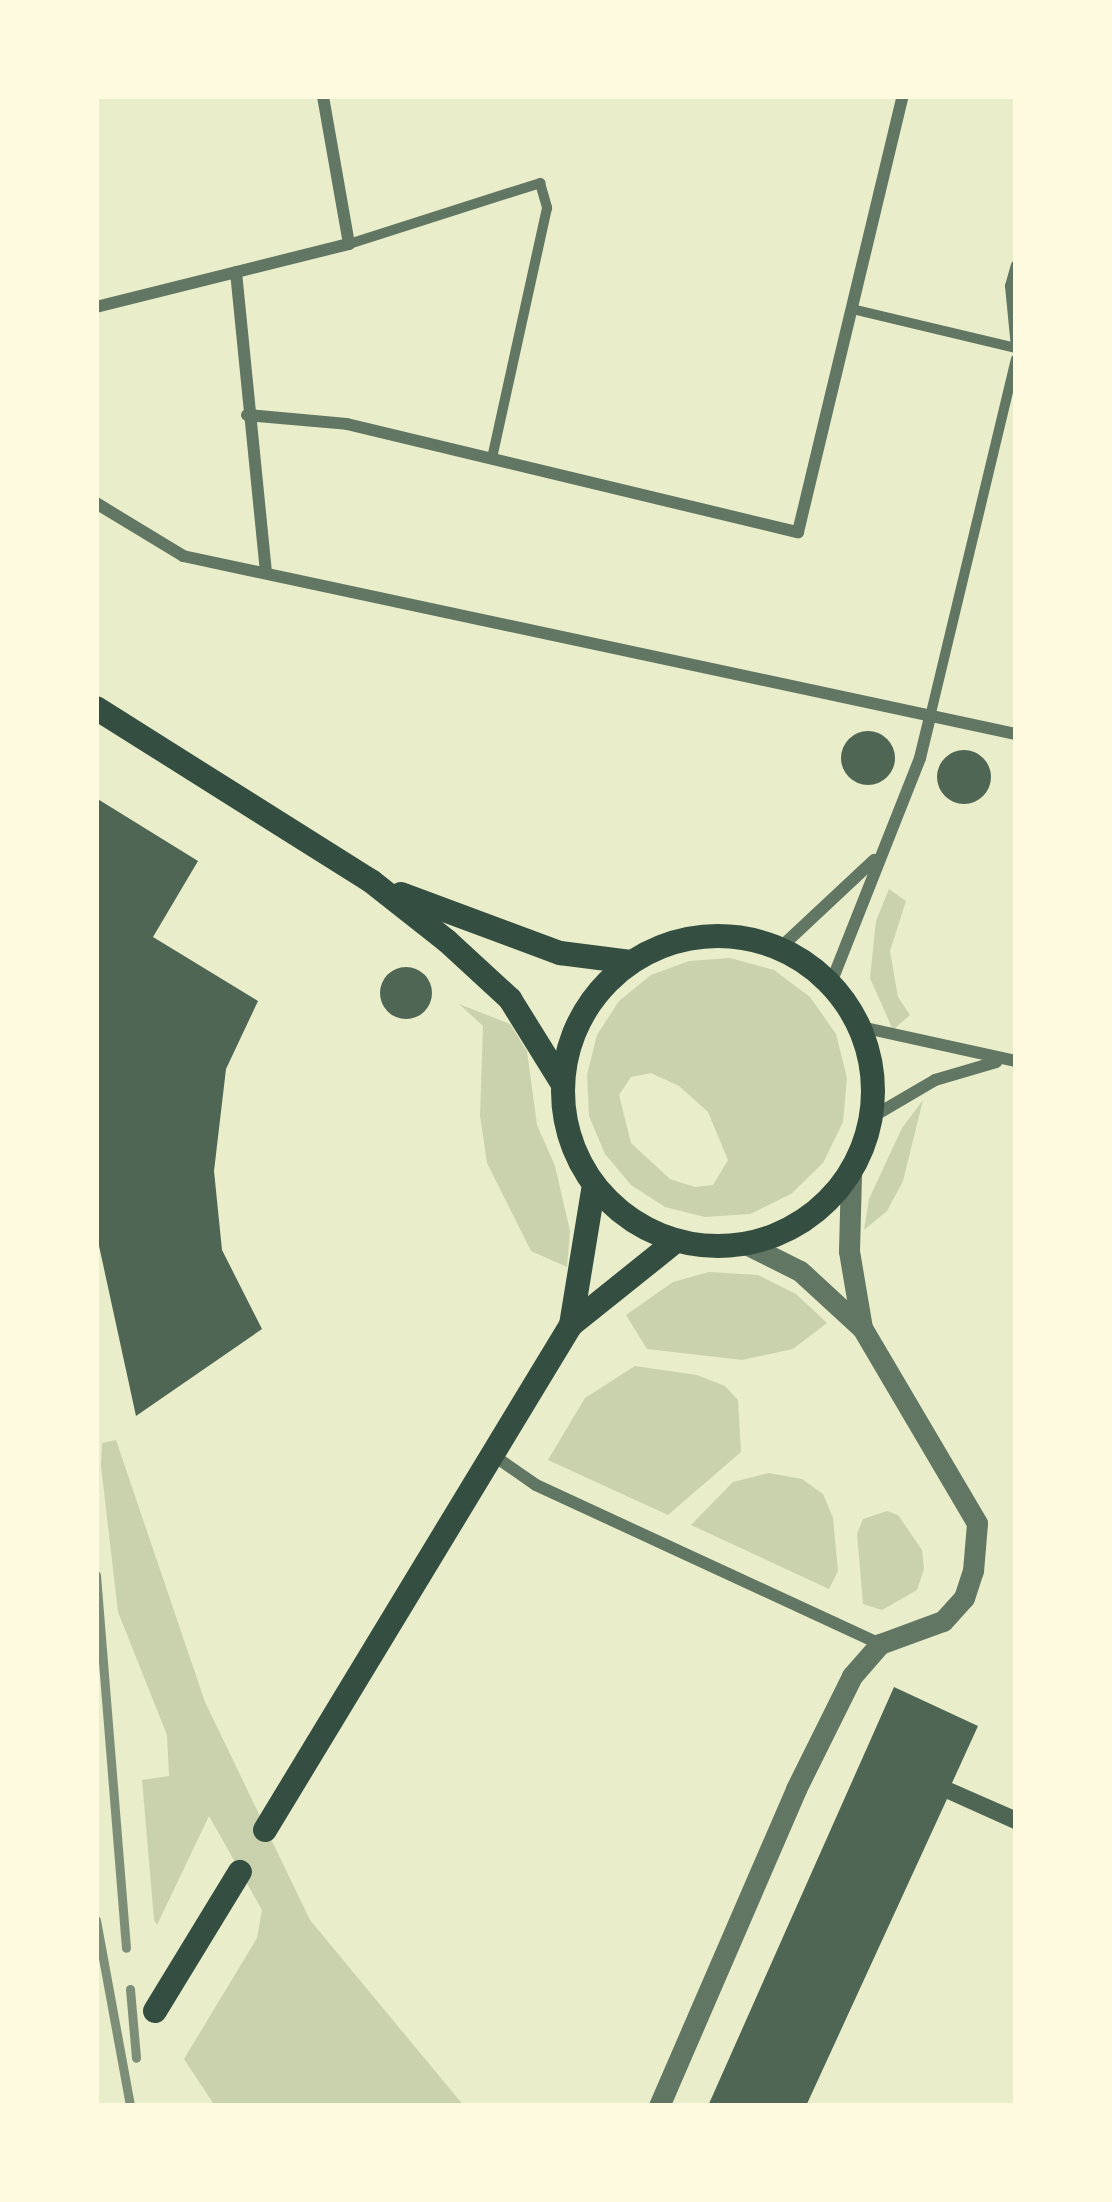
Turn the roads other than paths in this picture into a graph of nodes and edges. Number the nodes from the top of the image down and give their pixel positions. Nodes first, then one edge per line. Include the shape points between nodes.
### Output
1 (323, 96) edge
2 (903, 96) edge
3 (349, 244) junction
4 (1016, 265) edge
5 (236, 272) junction
6 (96, 307) edge
7 (851, 309) junction
8 (1016, 347) edge
9 (1016, 359) edge
10 (247, 416) junction
11 (492, 459) junction
12 (96, 502) edge
13 (266, 573) junction
14 (96, 708) edge
15 (930, 717) junction
16 (1016, 734) edge
17 (880, 855) junction
18 (370, 881) junction
19 (781, 948) junction
20 (630, 962) junction
21 (831, 983) junction
22 (861, 1027) junction
23 (1010, 1060) edge
24 (562, 1083) junction
25 (872, 1117) junction
26 (851, 1173) junction
27 (594, 1185) junction
28 (676, 1240) junction
29 (746, 1244) junction
30 (571, 1325) junction
31 (862, 1328) junction
32 (493, 1455) junction
33 (880, 1644) junction
34 (265, 1830) dead end
35 (240, 1872) dead end
36 (155, 2012) dead end
37 (659, 2106) edge

1 - 3 street
2 - 7 street
3 - 5 street
3 - 11 street via 540,183 547,208
4 - 8 street
5 - 6 street
5 - 10 street
7 - 8 street
7 - 11 street via 798,532
9 - 15 street
10 - 11 street via 347,424
10 - 13 street
12 - 13 street via 183,556
13 - 15 street
14 - 18 main road
15 - 16 street
15 - 17 street
17 - 19 street
17 - 21 street
18 - 20 main road via 493,932
18 - 24 main road via 510,999
19 - 20 main road via 730,936 678,940
19 - 21 main road
20 - 24 main road via 582,1014
21 - 22 main road
22 - 23 street
22 - 25 main road
23 - 25 street via 935,1080
24 - 27 main road via 565,1120
25 - 26 main road
26 - 29 main road via 806,1220
26 - 31 street via 849,1251
27 - 28 main road via 617,1210
27 - 30 main road
28 - 29 main road
28 - 30 main road
29 - 31 street via 800,1271
30 - 32 main road
31 - 33 street via 976,1523 964,1598 944,1621
32 - 33 street via 536,1485
32 - 34 main road
33 - 37 street via 826,1721
35 - 36 main road

